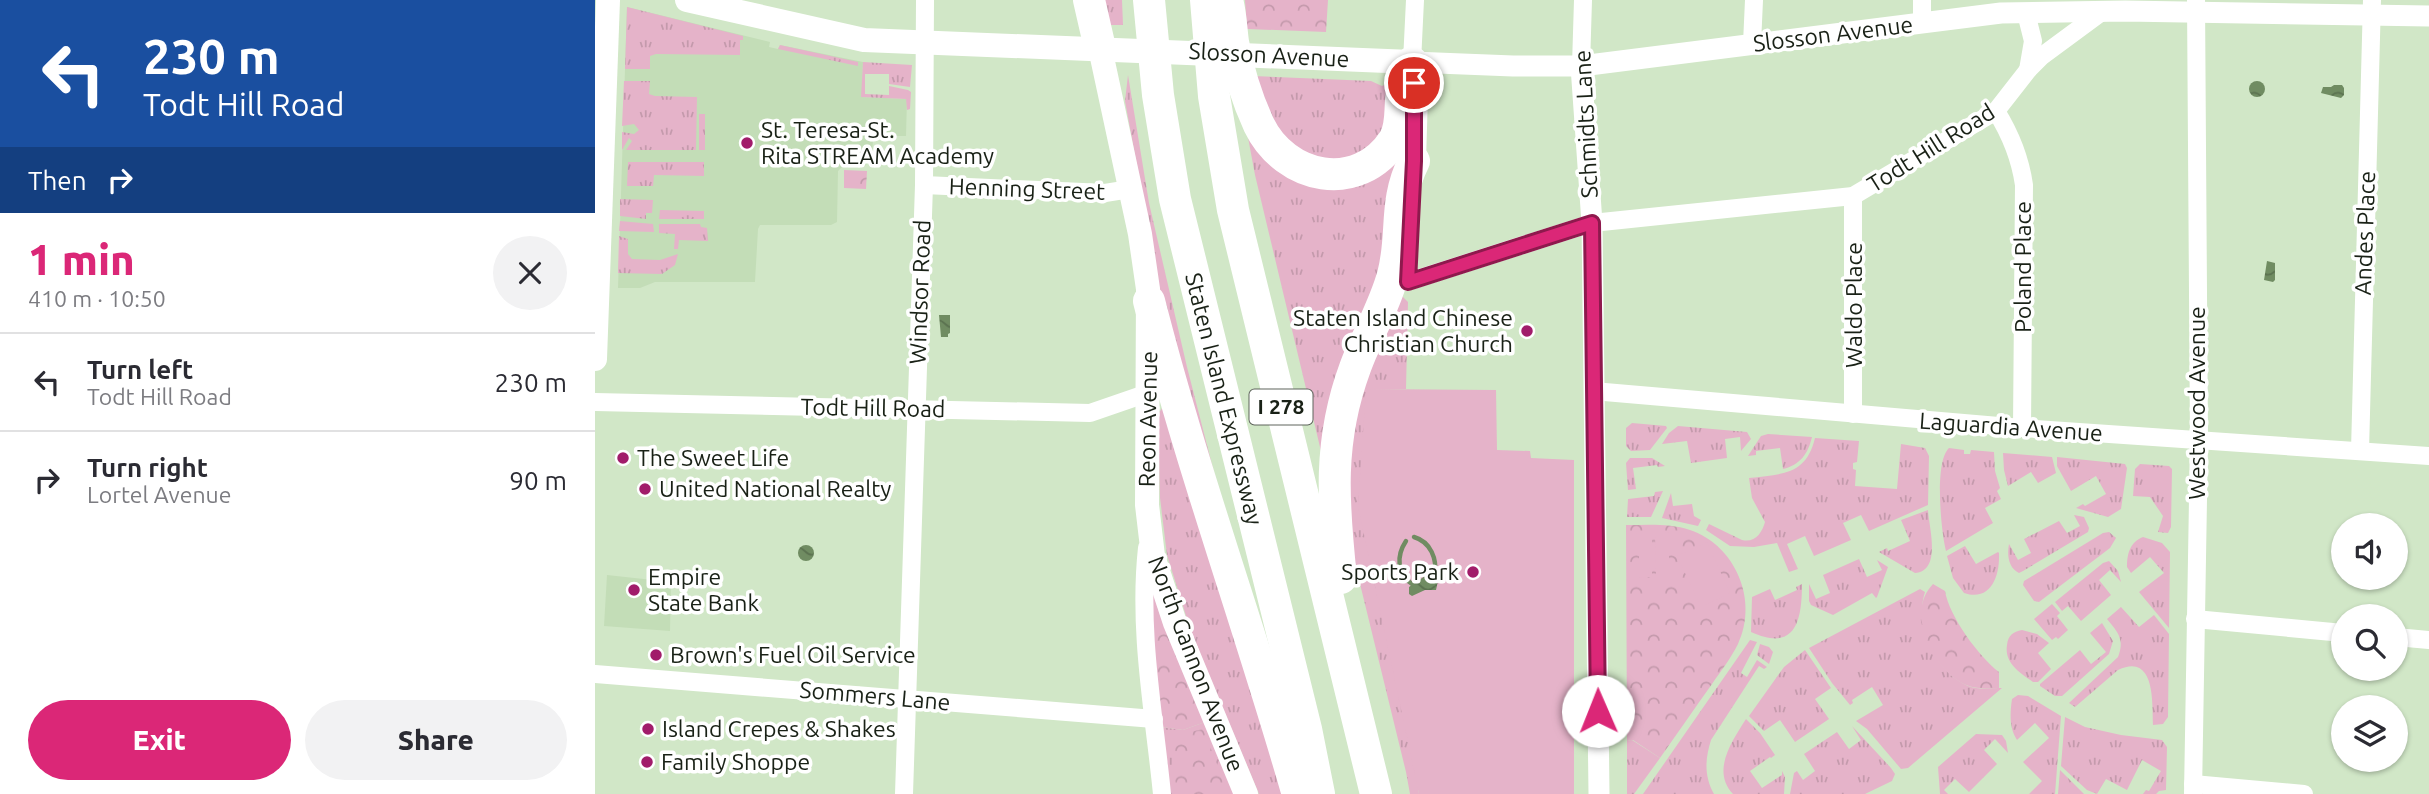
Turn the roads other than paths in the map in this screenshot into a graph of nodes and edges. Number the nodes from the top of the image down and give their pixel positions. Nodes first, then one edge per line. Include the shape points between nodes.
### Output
1 (608, 0) edge
2 (687, 0) edge
3 (925, 0) edge
4 (1089, 0) edge
5 (1415, 0) edge
6 (1583, 0) edge
7 (1753, 0) edge
8 (1922, 0) edge
9 (1149, 3) edge
10 (1217, 6) edge
11 (2196, 6) edge
12 (2372, 8) edge
13 (2103, 11) junction
14 (2026, 13) junction
15 (2429, 16) edge
16 (1922, 23) junction
17 (923, 42) junction
18 (1752, 44) junction
19 (1100, 48) junction
20 (1412, 62) junction
21 (1581, 66) junction
22 (2028, 70) junction
23 (1996, 111) junction
24 (1414, 161) junction
25 (924, 185) junction
26 (1130, 189) junction
27 (1853, 196) junction
28 (1592, 223) junction
29 (597, 241) edge
30 (1149, 301) junction
31 (595, 359) edge
32 (1593, 391) junction
33 (1147, 393) junction
34 (595, 402) edge
35 (917, 409) junction
36 (1853, 414) junction
37 (2022, 428) junction
38 (2199, 440) junction
39 (2360, 451) junction
40 (2429, 456) edge
41 (1149, 534) junction
42 (2195, 619) junction
43 (2331, 632) edge
44 (2408, 639) edge
45 (2429, 640) edge
46 (595, 674) edge
47 (907, 698) junction
48 (1358, 715) junction
49 (1154, 719) junction
50 (2193, 789) edge
51 (904, 794) edge
52 (1162, 794) edge
53 (1245, 794) edge
54 (1300, 794) edge
55 (1319, 794) edge
56 (1376, 794) edge
57 (1599, 794) edge
58 (2304, 794) edge

1 - 29 main road
2 - 17 main road, Slosson Avenue via 852,38
3 - 17 street, Windsor Road
4 - 19 highway
5 - 20 street
6 - 21 street, Schmidts Lane
7 - 18 street
8 - 16 street
9 - 55 highway, Staten Island Expressway / I 278 via 1158,95 1181,223
10 - 20 highway via 1266,137 1285,159 1315,173 1346,172 1386,149 1400,125 1402,94
10 - 48 highway, I 278 via 1214,96 1244,261
11 - 12 street
11 - 13 street
11 - 38 street, Westwood Avenue
12 - 15 street
12 - 39 street, Andes Place
13 - 14 street, Slosson Avenue
13 - 22 street, Todt Hill Road
14 - 16 street, Slosson Avenue
14 - 22 street via 2033,41
16 - 18 street, Slosson Avenue
17 - 19 main road, Slosson Avenue
17 - 25 street, Windsor Road
18 - 21 street, Slosson Avenue
19 - 20 main road, Slosson Avenue
19 - 26 main road, Reon Avenue
20 - 21 street, Slosson Avenue
20 - 24 main road
21 - 28 street, Schmidts Lane
22 - 23 street, Todt Hill Road
23 - 27 street, Todt Hill Road
23 - 37 street, Poland Place via 2017,151 2024,185
24 - 28 street, Todt Hill Road via 1408,282
24 - 48 highway via 1402,191 1391,282 1351,380 1335,446 1334,517
25 - 26 street, Henning Street via 1105,193
25 - 35 street, Windsor Road
26 - 30 main road, Reon Avenue
27 - 28 street, Todt Hill Road
27 - 36 street, Waldo Place
28 - 32 street, Schmidts Lane
29 - 31 main road
30 - 33 main road, Reon Avenue
30 - 54 highway
32 - 36 street, Laguardia Avenue
32 - 57 street, Schmidts Lane
33 - 35 street, Todt Hill Road via 1090,413
33 - 41 main road, Reon Avenue
34 - 35 street, Todt Hill Road
35 - 47 street, Windsor Road
36 - 37 street, Laguardia Avenue
37 - 38 street, Laguardia Avenue
38 - 39 street, Laguardia Avenue
38 - 42 street, Westwood Avenue
39 - 40 street, Laguardia Avenue
41 - 49 street, Reon Avenue via 1145,638
41 - 53 main road, North Gannon Avenue via 1166,599
42 - 43 street
42 - 50 street, Westwood Avenue
44 - 45 street
46 - 47 street, Sommers Lane
47 - 49 street, Sommers Lane
47 - 51 street, Windsor Road
48 - 56 highway, I 278
49 - 52 street, Reon Avenue
50 - 58 street

